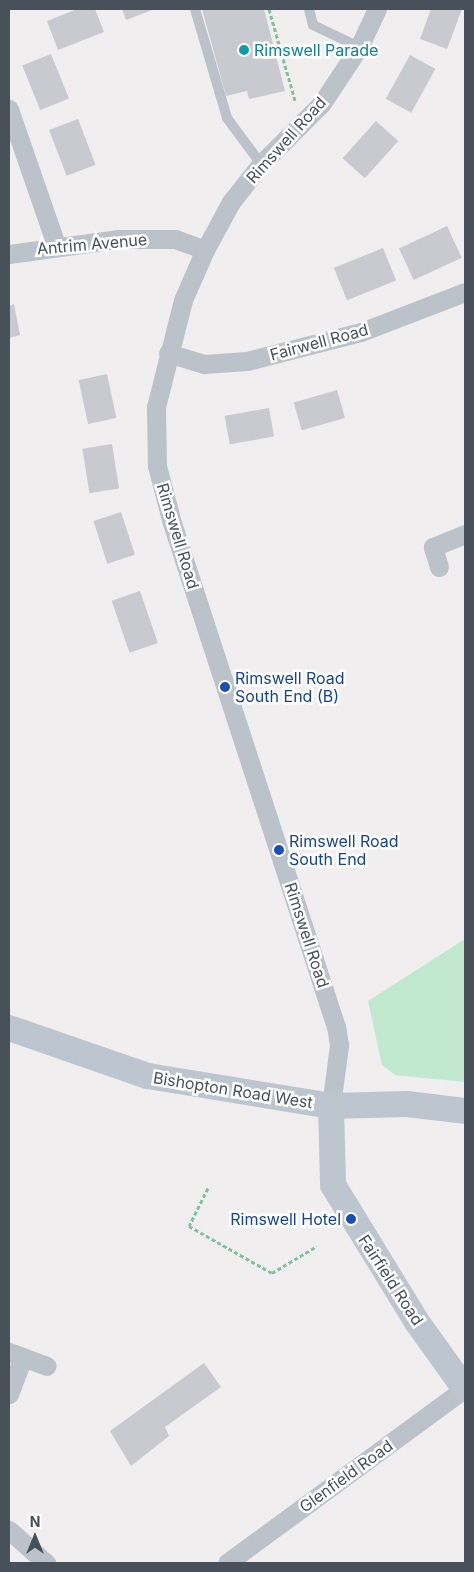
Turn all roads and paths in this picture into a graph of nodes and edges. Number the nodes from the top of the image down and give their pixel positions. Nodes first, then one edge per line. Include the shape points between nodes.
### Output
1 (195, 9) edge
2 (270, 9) edge
3 (309, 9) edge
4 (377, 9) edge
5 (359, 47) junction
6 (296, 103) dead end
7 (9, 109) edge
8 (261, 164) junction
9 (56, 245) junction
10 (204, 250) junction
11 (9, 254) edge
12 (465, 292) edge
13 (168, 353) junction
14 (465, 534) edge
15 (439, 567) dead end
16 (9, 1028) edge
17 (331, 1106) junction
18 (465, 1111) edge
19 (208, 1188) dead end
20 (317, 1246) dead end
21 (16, 1355) edge
22 (47, 1366) dead end
23 (465, 1388) edge
24 (9, 1394) edge
25 (9, 1530) edge
26 (46, 1563) edge
27 (227, 1563) edge

1 - 8 lane via 228,118
2 - 6 path
3 - 5 lane via 313,25
4 - 5 street, Rimswell Road
5 - 8 street, Rimswell Road via 322,103
7 - 9 street
8 - 10 street, Rimswell Road via 231,202
9 - 10 street, Antrim Avenue via 175,239
9 - 11 street, Antrim Avenue
10 - 13 street, Rimswell Road via 182,300
12 - 13 street, Fairwell Road via 361,332 247,361 204,364
13 - 17 street, Rimswell Road via 156,407 157,466 336,1027 339,1045
14 - 15 street via 433,547
16 - 17 street, Bishopton Road West via 148,1076
17 - 18 street, Bishopton Road West via 407,1104
17 - 23 street, Fairfield Road via 333,1185 417,1322
19 - 20 path via 188,1226 272,1273
21 - 22 street
21 - 24 street
23 - 27 street, Glenfield Road
25 - 26 street

